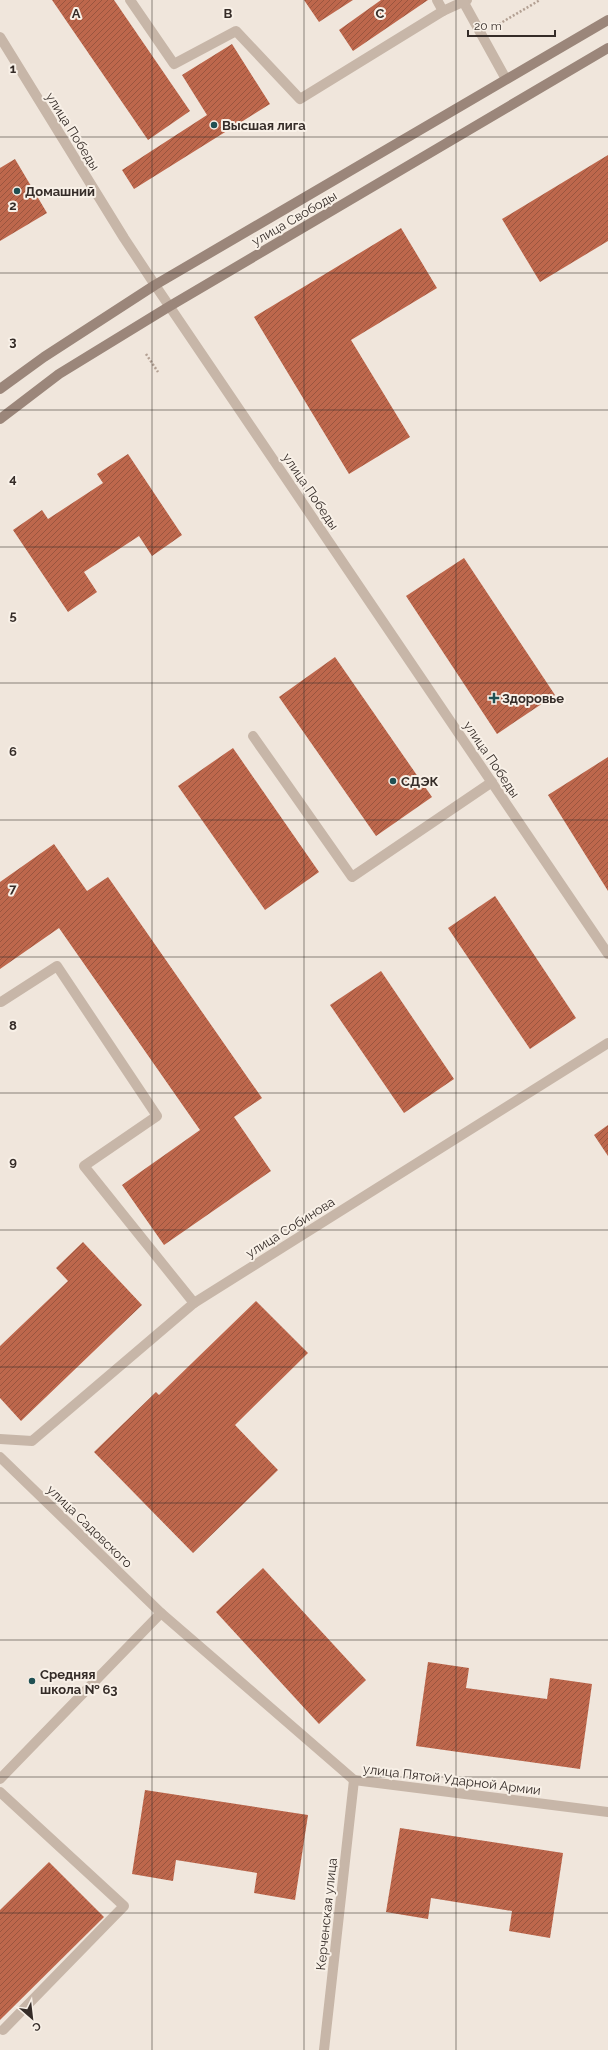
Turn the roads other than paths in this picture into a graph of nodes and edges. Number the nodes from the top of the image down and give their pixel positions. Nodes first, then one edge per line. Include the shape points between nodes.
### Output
1 (130, 0) edge
2 (437, 0) edge
3 (465, 1) edge
4 (443, 10) junction
5 (608, 20) edge
6 (0, 37) edge
7 (608, 48) edge
8 (506, 79) junction
9 (155, 285) junction
10 (170, 306) junction
11 (0, 389) edge
12 (0, 419) edge
13 (253, 736) dead end
14 (492, 782) junction
15 (608, 954) edge
16 (1, 1002) edge
17 (608, 1043) edge
18 (194, 1303) junction
19 (0, 1439) edge
20 (0, 1457) edge
21 (162, 1613) junction
22 (0, 1779) edge
23 (354, 1780) junction
24 (0, 1792) edge
25 (608, 1812) edge
26 (3, 2030) dead end
27 (324, 2050) edge

1 - 4 street via 174,64 236,31 300,99
2 - 4 street
3 - 4 street
3 - 8 street
5 - 8 main road, улица Свободы
6 - 9 street, улица Победы
7 - 10 main road, улица Свободы
8 - 9 main road, улица Свободы
9 - 10 street, улица Победы
9 - 11 main road, улица Свободы via 44,357
10 - 12 main road, улица Свободы via 59,374
10 - 14 street, улица Победы
13 - 14 street via 352,877
14 - 15 street, улица Победы
16 - 18 street via 57,966 157,1116 84,1166
17 - 18 street, улица Собинова
18 - 19 street, улица Собинова via 32,1441
20 - 21 street, улица Садовского
21 - 22 street
21 - 23 street, улица Пятой Ударной Армии
23 - 25 street, улица Пятой Ударной Армии
23 - 27 street, Керченская улица
24 - 26 street via 124,1906

